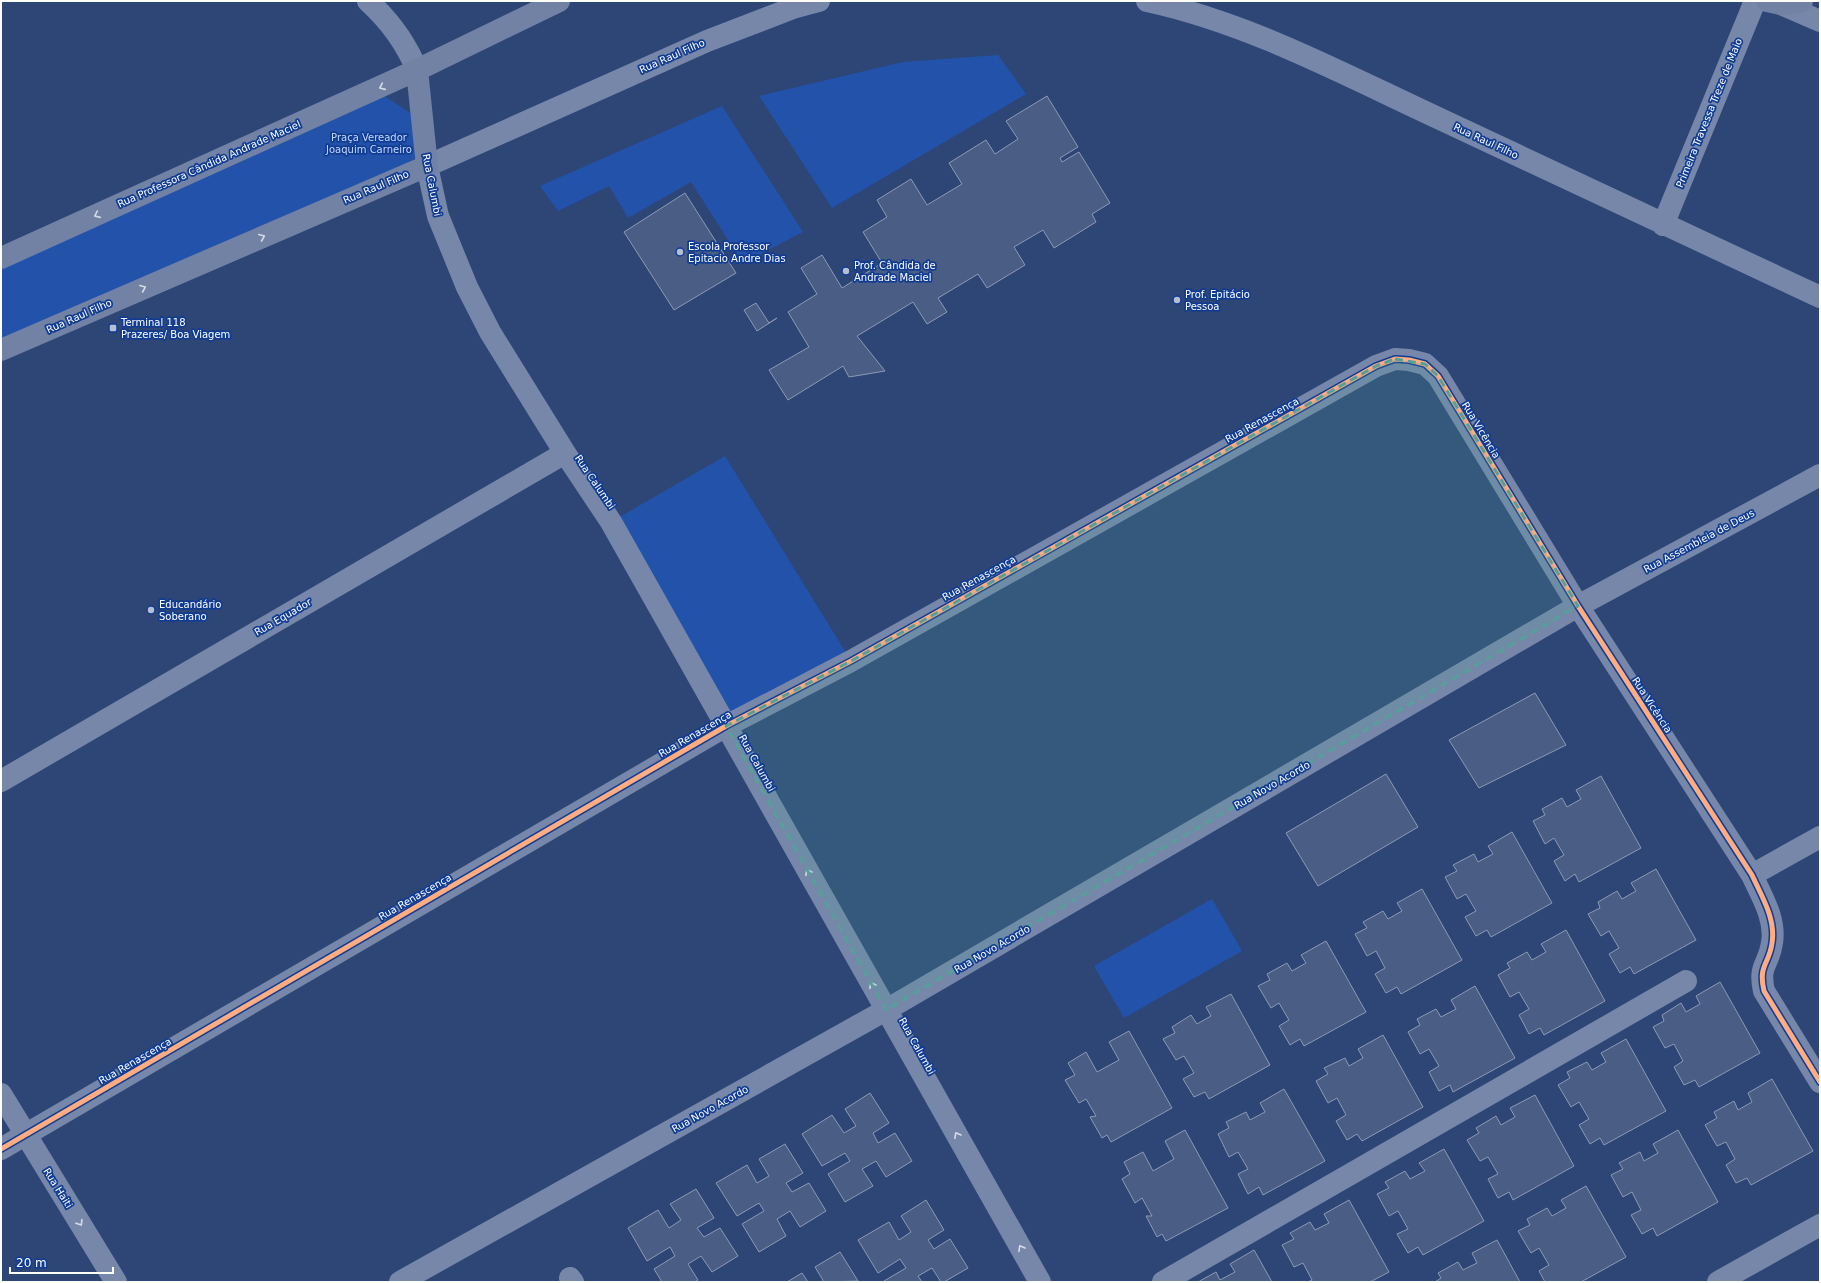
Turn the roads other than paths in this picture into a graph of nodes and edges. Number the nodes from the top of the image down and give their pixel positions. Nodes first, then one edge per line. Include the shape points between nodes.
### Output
1 (368, 1) edge
2 (559, 1) edge
3 (819, 1) edge
4 (1147, 1) edge
5 (1755, 1) edge
6 (1784, 2) edge
7 (1820, 21) edge
8 (417, 70) junction
9 (427, 166) junction
10 (1663, 225) junction
11 (1, 258) edge
12 (1820, 297) edge
13 (1, 350) edge
14 (1409, 360) joint
15 (565, 453) junction
16 (1820, 475) edge
17 (1578, 606) junction
18 (726, 726) junction
19 (1, 781) edge
20 (1820, 837) edge
21 (1752, 875) junction
22 (1686, 981) dead end
23 (886, 1010) junction
24 (1820, 1082) edge
25 (1, 1094) edge
26 (26, 1135) junction
27 (1, 1149) edge
28 (1820, 1225) edge
29 (116, 1282) edge
30 (400, 1282) edge
31 (1040, 1282) edge
32 (1163, 1282) edge
33 (1718, 1282) edge

1 - 8 street, Rua Calumbi via 379,10 401,37
2 - 8 main road, Rua Professora Cândida Andrade Maciel
3 - 9 street, Rua Raul Filho via 793,8 707,41
4 - 10 street, Rua Raul Filho via 1176,7 1273,41
5 - 10 street, Primeira Travessa Treze de Maio
6 - 7 street
8 - 9 main road, Rua Calumbi
8 -> 11 main road, Rua Professora Cândida Andrade Maciel
13 -> 9 main road, Rua Raul Filho
9 - 15 street, Rua Calumbi via 438,216 466,287 490,332
10 - 12 street, Rua Raul Filho
14 - 17 street, Rua Vicência via 1424,364 1438,376
14 - 18 street, Rua Renascença via 1395,359 1376,366 850,661
15 - 18 street, Rua Calumbi via 611,522
15 - 19 street, Rua Equador
16 - 17 street, Rua Assembleia de Deus
17 - 21 street, Rua Vicência
17 - 23 street, Rua Novo Acordo
23 -> 18 street, Rua Calumbi
18 - 26 street, Rua Renascença
20 - 21 street
21 - 24 street, Rua Vicência via 1772,920 1772,945 1762,970 1764,991
22 - 32 street
23 - 30 street, Rua Novo Acordo
31 -> 23 street, Rua Calumbi
25 - 26 street, Rua Haiti
26 - 27 street, Rua Renascença
26 -> 29 street, Rua Haiti
28 - 33 street

